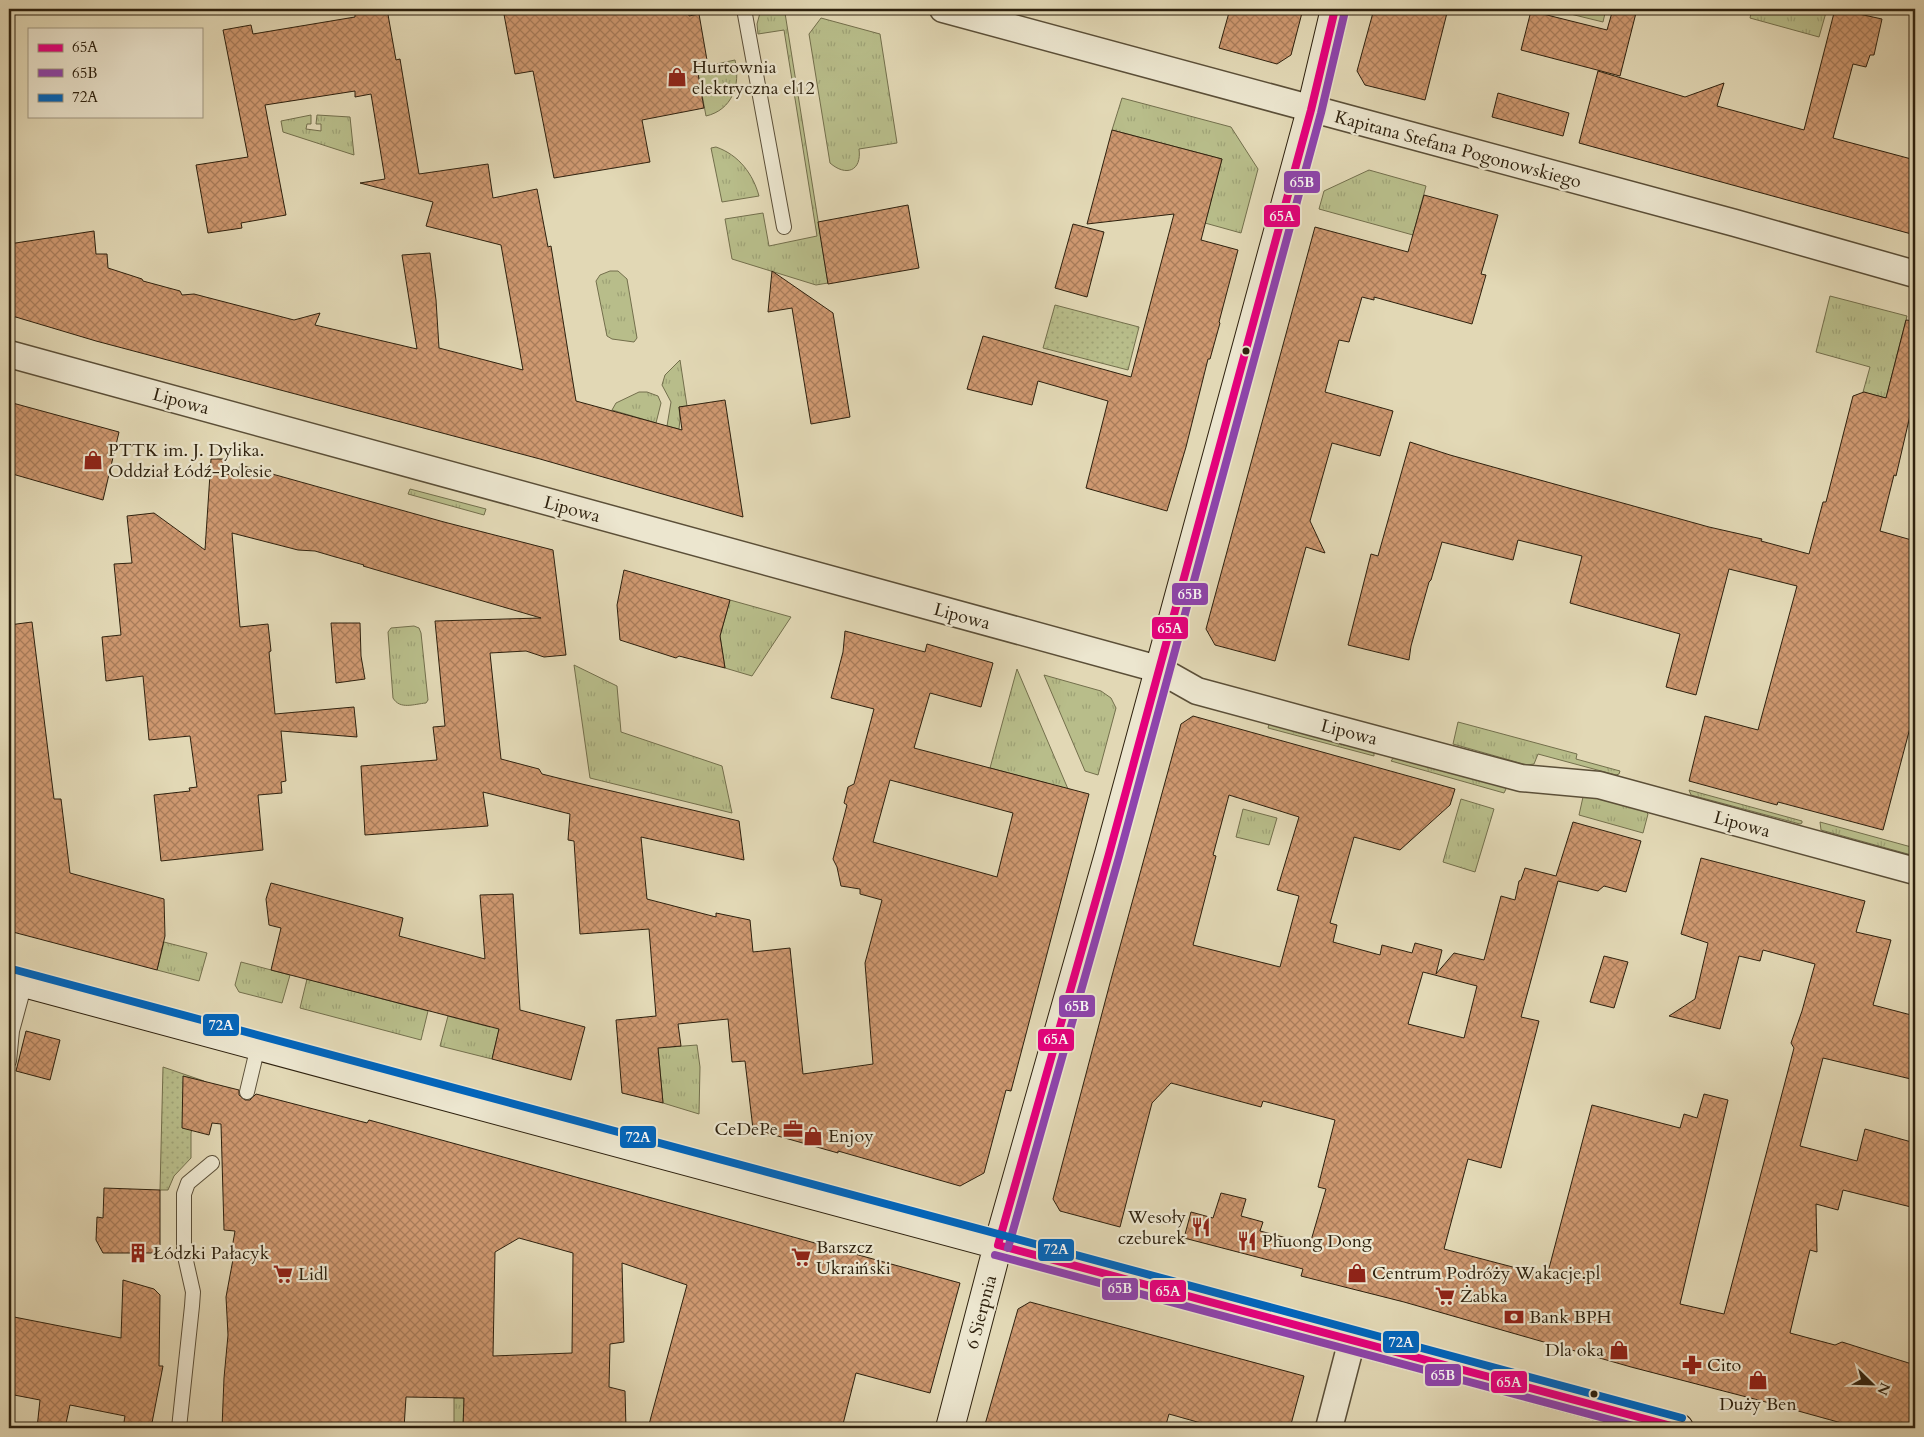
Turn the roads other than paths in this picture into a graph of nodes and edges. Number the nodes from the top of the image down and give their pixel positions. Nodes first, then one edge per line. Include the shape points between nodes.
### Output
1 (744, 9) edge
2 (943, 9) edge
3 (1335, 9) edge
4 (1311, 110) junction
5 (784, 227) dead end
6 (1915, 274) edge
7 (9, 354) edge
8 (1158, 669) junction
9 (1915, 871) edge
10 (17, 981) edge
11 (258, 1046) junction
12 (9, 1061) edge
13 (246, 1092) dead end
14 (212, 1163) dead end
15 (998, 1245) junction
16 (1352, 1340) junction
17 (179, 1428) edge
18 (950, 1428) edge
19 (1329, 1428) edge
20 (1679, 1428) edge

1 - 5 lane
2 - 4 street, Kapitana Stefana Pogonowskiego
3 - 4 street, 6 Sierpnia
4 - 6 street, Kapitana Stefana Pogonowskiego
4 - 8 street, 6 Sierpnia
7 - 8 street, Lipowa
8 - 9 street, Lipowa via 1197,691 1315,724 1520,778 1600,785
8 - 15 street, 6 Sierpnia
10 - 11 street
10 - 12 lane
11 - 13 lane
11 - 15 street
14 - 17 lane via 188,1183 184,1194 184,1252 192,1306
15 - 16 street
15 - 18 street, 6 Sierpnia
16 - 19 street
16 - 20 street

